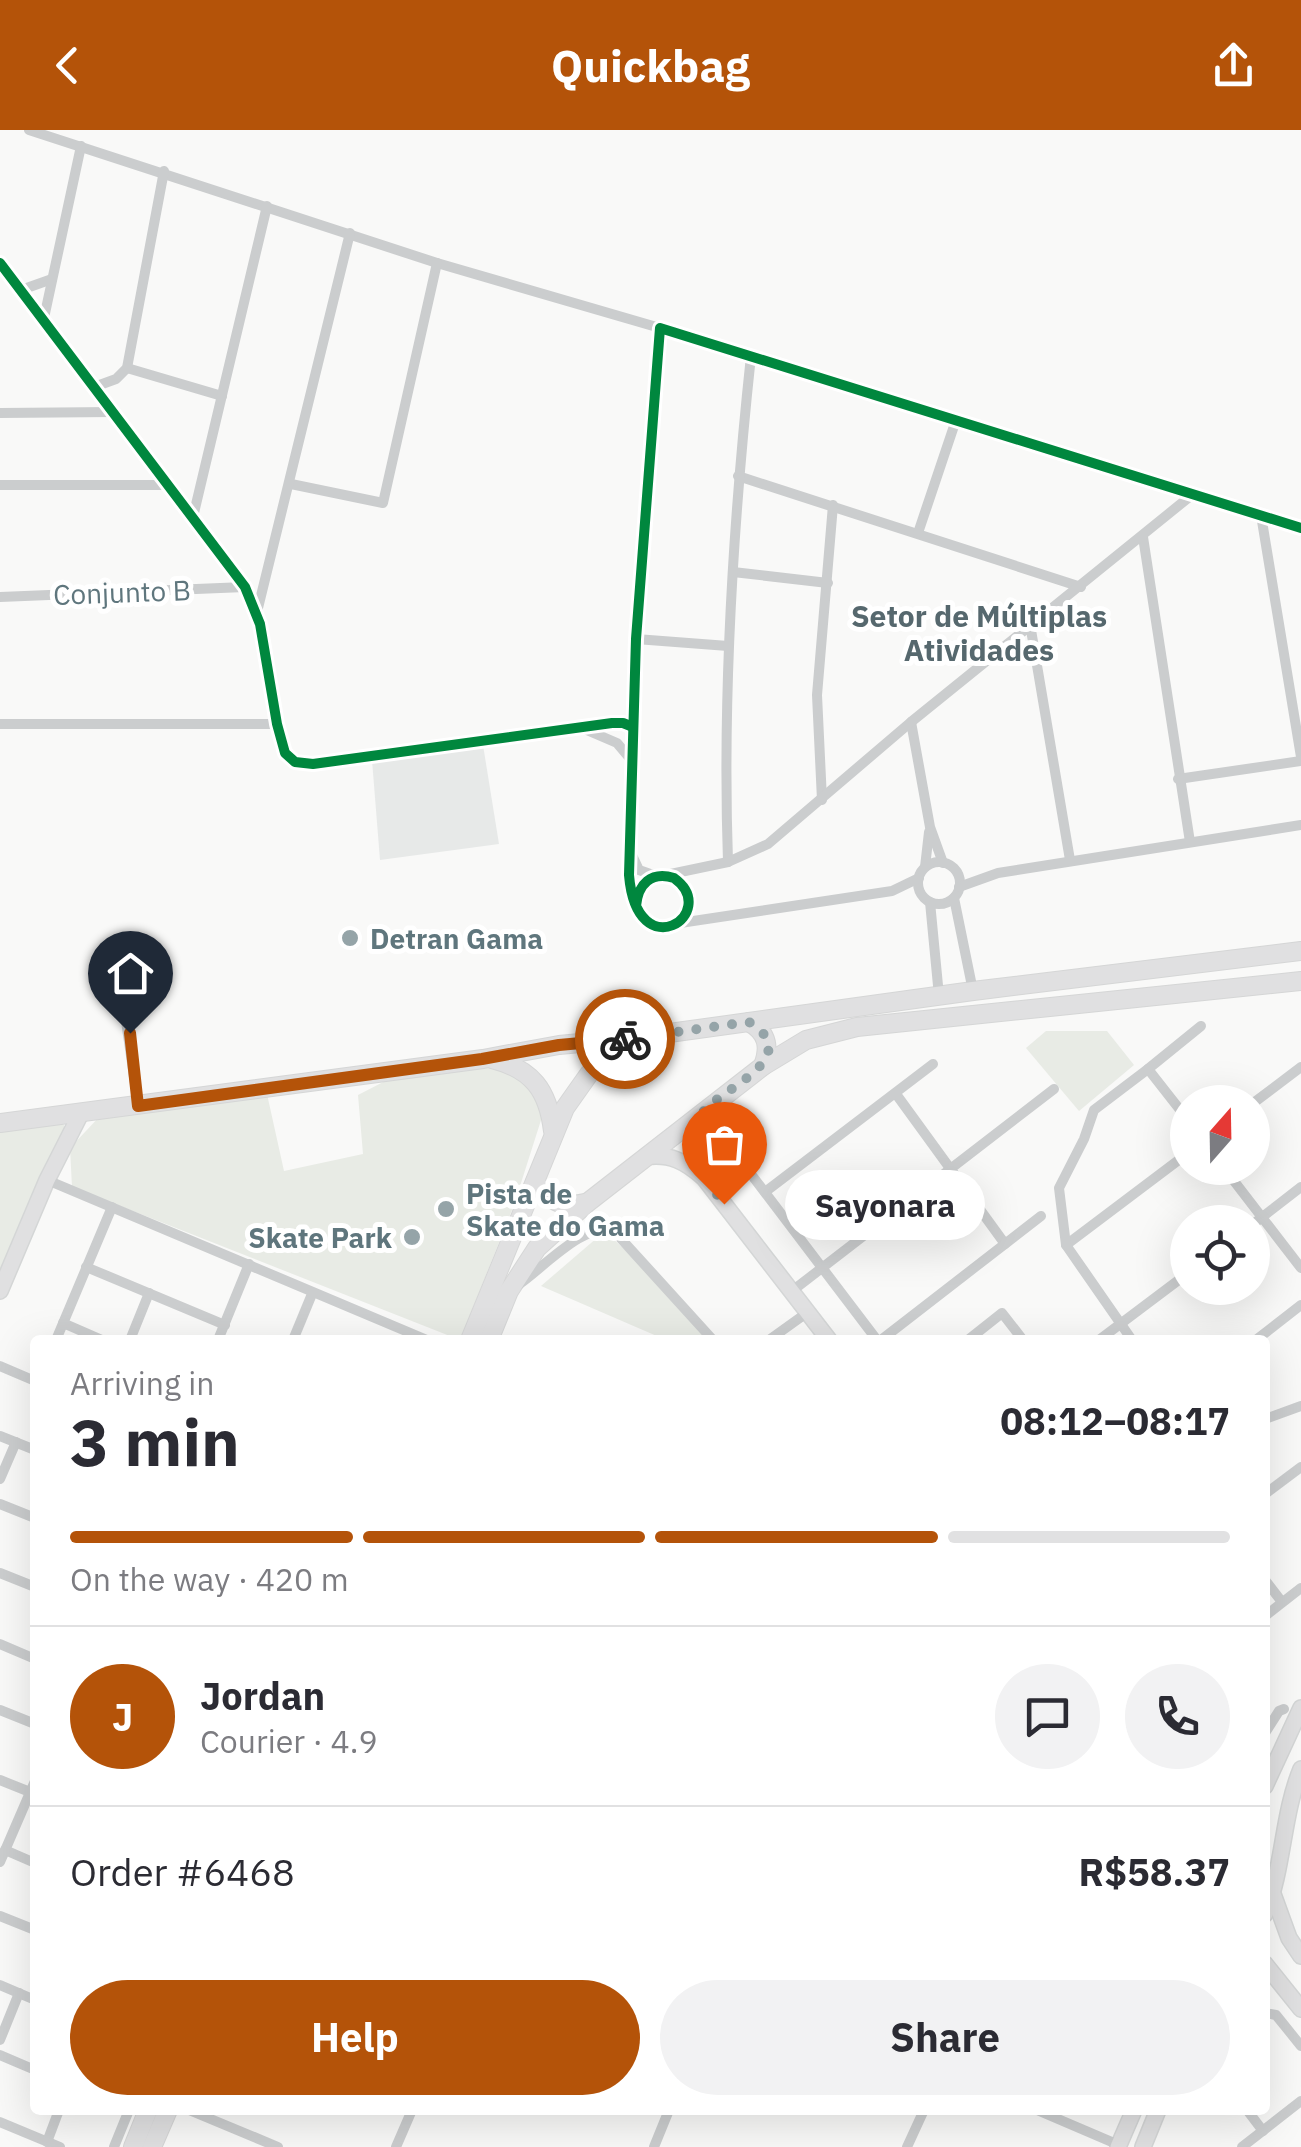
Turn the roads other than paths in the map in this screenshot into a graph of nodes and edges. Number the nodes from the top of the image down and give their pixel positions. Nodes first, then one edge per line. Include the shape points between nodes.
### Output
1 (29, 130) edge
2 (81, 146) junction
3 (164, 172) junction
4 (267, 206) junction
5 (350, 233) junction
6 (0, 263) edge
7 (437, 263) junction
8 (4, 275) edge
9 (52, 279) junction
10 (21, 290) junction
11 (44, 318) junction
12 (660, 328) junction
13 (751, 356) junction
14 (127, 368) junction
15 (94, 387) junction
16 (222, 396) junction
17 (112, 412) junction
18 (0, 413) edge
19 (956, 420) junction
20 (738, 476) junction
21 (291, 484) junction
22 (0, 485) edge
23 (168, 485) junction
24 (1193, 494) junction
25 (833, 504) junction
26 (1262, 515) junction
27 (192, 518) junction
28 (1301, 528) edge
29 (918, 533) junction
30 (1142, 536) junction
31 (732, 572) junction
32 (828, 582) junction
33 (245, 587) junction
34 (1081, 587) junction
35 (0, 596) edge
36 (257, 613) junction
37 (1030, 624) junction
38 (636, 639) junction
39 (728, 646) junction
40 (911, 722) junction
41 (0, 724) edge
42 (277, 724) junction
43 (576, 727) junction
44 (633, 728) junction
45 (1301, 758) edge
46 (633, 762) junction
47 (1178, 779) junction
48 (822, 800) junction
49 (1301, 825) edge
50 (930, 826) junction
51 (1190, 842) junction
52 (630, 849) junction
53 (1070, 860) junction
54 (728, 862) junction
55 (943, 863) junction
56 (711, 866) junction
57 (954, 870) junction
58 (922, 873) junction
59 (998, 873) junction
60 (661, 875) junction
61 (892, 891) junction
62 (956, 892) junction
63 (688, 895) junction
64 (927, 900) junction
65 (636, 906) junction
66 (707, 918) junction
67 (678, 923) junction
68 (1301, 951) edge
69 (119, 972) dead end
70 (1067, 979) junction
71 (1301, 981) edge
72 (973, 991) junction
73 (939, 996) junction
74 (1069, 1004) junction
75 (749, 1022) junction
76 (1201, 1026) dead end
77 (633, 1038) junction
78 (486, 1058) junction
79 (933, 1064) dead end
80 (763, 1066) junction
81 (1301, 1067) edge
82 (1148, 1069) junction
83 (1054, 1089) dead end
84 (1270, 1090) edge
85 (896, 1094) junction
86 (1170, 1097) edge
87 (138, 1106) junction
88 (704, 1111) junction
89 (80, 1113) junction
90 (0, 1123) edge
91 (553, 1132) junction
92 (645, 1157) junction
93 (738, 1157) dead end
94 (1170, 1166) edge
95 (951, 1169) junction
96 (704, 1178) junction
97 (47, 1180) junction
98 (535, 1182) junction
99 (1301, 1187) edge
100 (765, 1192) junction
101 (586, 1203) junction
102 (112, 1207) junction
103 (1270, 1211) edge
104 (1041, 1216) dead end
105 (1270, 1235) edge
106 (1006, 1244) junction
107 (1066, 1245) junction
108 (249, 1264) junction
109 (86, 1267) junction
110 (822, 1268) junction
111 (1301, 1268) edge
112 (1170, 1286) edge
113 (0, 1291) edge
114 (509, 1291) junction
115 (792, 1291) junction
116 (149, 1292) junction
117 (312, 1294) junction
118 (1301, 1306) edge
119 (808, 1312) junction
120 (63, 1324) junction
121 (1120, 1324) junction
122 (225, 1325) junction
123 (487, 1329) edge
124 (58, 1335) edge
125 (90, 1335) edge
126 (132, 1335) edge
127 (220, 1335) edge
128 (295, 1335) edge
129 (414, 1335) edge
130 (708, 1335) edge
131 (776, 1335) edge
132 (825, 1335) edge
133 (875, 1335) edge
134 (886, 1335) edge
135 (974, 1335) edge
136 (1018, 1335) edge
137 (1106, 1335) edge
138 (1128, 1335) edge
139 (1263, 1335) edge
140 (0, 1366) edge
141 (30, 1379) edge
142 (1301, 1406) edge
143 (1270, 1416) edge
144 (0, 1436) edge
145 (16, 1442) junction
146 (30, 1448) edge
147 (1301, 1466) edge
148 (0, 1479) edge
149 (1270, 1490) edge
150 (0, 1504) edge
151 (30, 1516) edge
152 (0, 1574) edge
153 (30, 1586) edge
154 (1270, 1586) edge
155 (1301, 1588) edge
156 (1282, 1602) junction
157 (1270, 1612) edge
158 (0, 1645) edge
159 (30, 1656) edge
160 (1292, 1709) edge
161 (0, 1710) edge
162 (30, 1722) edge
163 (1270, 1726) edge
164 (1301, 1768) edge
165 (1270, 1772) edge
166 (0, 1780) edge
167 (1270, 1786) edge
168 (30, 1788) edge
169 (1290, 1794) junction
170 (30, 1797) edge
171 (2, 1856) edge
172 (30, 1862) edge
173 (1273, 1894) junction
174 (1270, 1902) edge
175 (0, 1916) edge
176 (30, 1928) edge
177 (1301, 1956) edge
178 (1270, 1970) edge
179 (0, 1985) edge
180 (19, 1993) junction
181 (30, 1998) edge
182 (1301, 2009) edge
183 (1270, 2013) edge
184 (0, 2040) edge
185 (1301, 2046) edge
186 (0, 2055) edge
187 (30, 2068) edge
188 (1301, 2101) edge
189 (57, 2115) edge
190 (127, 2115) edge
191 (146, 2115) edge
192 (166, 2115) edge
193 (201, 2115) edge
194 (410, 2115) edge
195 (667, 2115) edge
196 (922, 2115) edge
197 (1048, 2115) edge
198 (1132, 2115) edge
199 (1156, 2115) edge
200 (1251, 2115) edge
201 (0, 2122) edge
202 (1263, 2131) junction
203 (47, 2142) junction
204 (1119, 2146) edge
205 (60, 2147) edge
206 (114, 2147) edge
207 (133, 2147) edge
208 (152, 2147) edge
209 (278, 2147) edge
210 (396, 2147) edge
211 (654, 2147) edge
212 (907, 2147) edge
213 (1143, 2147) edge
214 (1242, 2147) edge

1 - 2 street
2 - 3 street
2 - 9 street
3 - 4 street
3 - 14 street
4 - 5 street
4 - 16 street
5 - 7 street
5 - 21 street
6 - 8 street
7 - 12 street
7 - 21 street via 383,504
8 - 10 street
9 - 10 street
9 - 11 street
10 - 11 street
11 - 15 street
12 - 13 street
12 - 38 street
13 - 19 street
13 - 20 street
14 - 15 street
14 - 16 street
15 - 17 street
16 - 27 street
17 - 18 street
17 - 23 street
19 - 24 street
19 - 29 street
20 - 25 street
20 - 31 street
21 - 36 street
22 - 23 street
23 - 27 street
24 - 26 street
24 - 30 street
25 - 29 street
25 - 32 street
26 - 28 street
26 - 45 street
27 - 33 street
29 - 34 street
30 - 34 street
30 - 47 street
31 - 32 street
31 - 39 street
32 - 48 street via 816,718
33 - 35 street, Conjunto B
33 - 36 street
34 - 37 street
36 - 42 street
37 - 40 street
37 - 53 street
38 - 39 street
38 - 44 street
39 - 54 street
40 - 48 street
40 - 50 street
41 - 42 street
42 - 43 street via 285,753 304,764
43 - 44 street via 618,722
43 - 46 street via 609,738
44 - 46 street
45 - 47 street
46 - 52 street
47 - 51 street
48 - 54 street via 768,844
49 - 51 street
50 - 55 street
50 - 58 street
51 - 53 street
52 - 60 street via 640,870
52 - 65 street
53 - 59 street
54 - 56 street
55 - 57 street
55 - 58 street
56 - 60 street
56 - 63 street via 694,878
57 - 59 street
57 - 62 street
58 - 61 street
58 - 64 street via 919,889
59 - 62 street
60 - 63 street via 682,883
60 - 65 street via 644,882
61 - 64 street
61 - 66 street
62 - 64 street via 938,904
62 - 72 street
63 - 66 street
63 - 67 street
64 - 73 street
65 - 67 street via 650,925
66 - 67 street
68 - 70 main road
69 - 87 street
70 - 72 main road
70 - 74 main road via 1077,989
71 - 74 main road
72 - 73 main road
73 - 75 main road
74 - 80 main road via 839,1030
75 - 77 main road
75 - 80 main road via 767,1042
76 - 82 street
77 - 78 main road
77 - 91 main road via 589,1074
78 - 87 main road
78 - 91 main road via 535,1079
79 - 85 street
80 - 88 main road
81 - 84 street
82 - 86 street
82 - 107 street via 1092,1114 1059,1184
83 - 95 street
85 - 95 street
85 - 100 street
87 - 89 main road
88 - 92 main road
88 - 96 main road via 696,1133
89 - 90 main road
89 - 97 main road
91 - 98 main road
92 - 96 main road via 679,1159
92 - 101 main road
93 - 100 street
94 - 107 street
95 - 106 street
95 - 110 street
96 - 115 main road
97 - 102 street
97 - 113 main road
98 - 101 main road via 561,1205
98 - 123 main road
99 - 103 street
100 - 110 street
101 - 114 main road via 537,1248
102 - 108 street
102 - 109 street
104 - 106 street
105 - 111 street
106 - 134 street
107 - 121 street
108 - 117 street
108 - 122 street
109 - 116 street
109 - 120 street
110 - 115 street
110 - 133 street
112 - 121 street
114 - 123 main road
114 - 130 street via 601,1228 614,1231
115 - 119 main road
116 - 122 street
116 - 126 street
117 - 128 street
117 - 129 street
118 - 139 street
119 - 131 street
119 - 132 main road
120 - 124 street
120 - 125 street
121 - 137 street
121 - 138 street
122 - 127 street
135 - 136 street via 1002,1313
140 - 141 street
142 - 143 street
144 - 145 street
145 - 146 street
145 - 148 street
147 - 149 street
150 - 151 street
152 - 153 street
154 - 156 street
155 - 156 street
156 - 157 street
158 - 159 street
160 - 163 street via 1280,1711
160 - 165 main road
161 - 162 street
164 - 169 main road
166 - 168 street
167 - 169 main road
169 - 173 main road
170 - 171 street
171 - 172 street
173 - 174 main road
173 - 177 main road
175 - 176 street
178 - 182 main road
179 - 180 street
180 - 181 street
180 - 184 street
183 - 185 street
186 - 187 street
188 - 202 street
189 - 203 street
190 - 206 street
191 - 207 main road
192 - 208 main road
193 - 209 street
194 - 210 street
195 - 211 street
196 - 212 street
197 - 204 street
198 - 204 main road
199 - 213 main road
200 - 202 street
201 - 203 street
202 - 214 street
203 - 205 street

